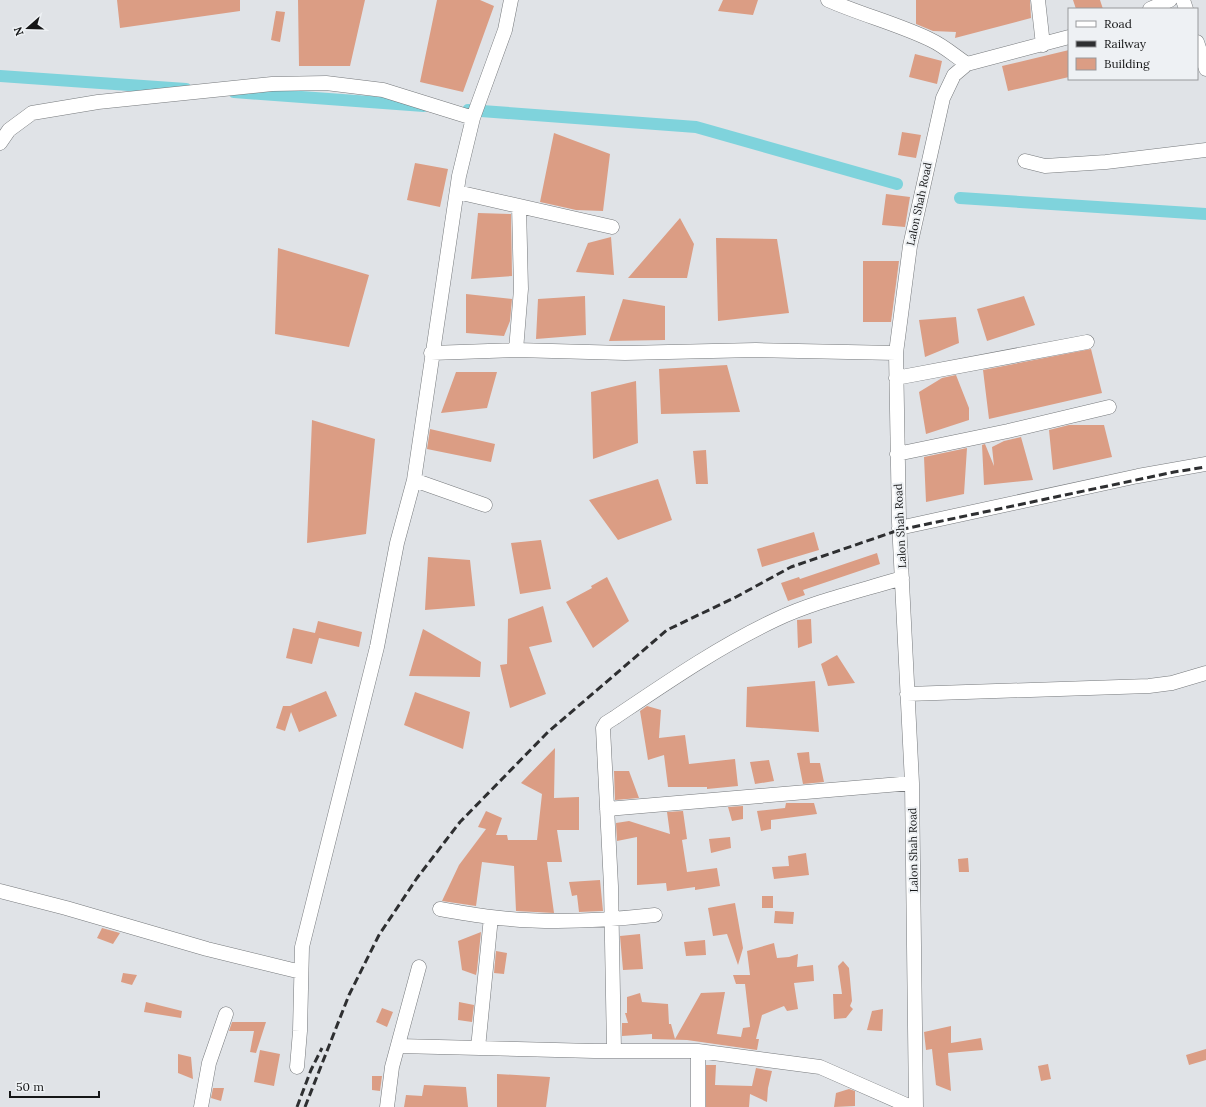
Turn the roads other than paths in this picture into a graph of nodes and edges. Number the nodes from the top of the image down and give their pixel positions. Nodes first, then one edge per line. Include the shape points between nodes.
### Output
1 (511, 0) edge
2 (828, 0) edge
3 (1038, 0) edge
4 (1170, 0) edge
5 (1152, 8) edge
6 (1068, 37) edge
7 (1042, 45) junction
8 (1198, 45) edge
9 (967, 64) junction
10 (1206, 69) edge
11 (473, 118) junction
12 (0, 142) edge
13 (1206, 150) edge
14 (1025, 161) dead end
15 (457, 192) junction
16 (519, 206) junction
17 (612, 227) dead end
18 (1087, 342) dead end
19 (516, 350) junction
20 (431, 353) junction
21 (896, 353) junction
22 (896, 378) junction
23 (1109, 407) dead end
24 (897, 454) junction
25 (1206, 464) edge
26 (414, 480) junction
27 (485, 505) dead end
28 (899, 528) junction
29 (902, 578) junction
30 (1206, 673) edge
31 (907, 694) junction
32 (912, 783) junction
33 (607, 809) junction
34 (0, 891) edge
35 (440, 909) dead end
36 (655, 915) dead end
37 (491, 917) junction
38 (611, 920) junction
39 (419, 967) dead end
40 (301, 972) junction
41 (226, 1014) dead end
42 (398, 1046) junction
43 (478, 1048) junction
44 (614, 1050) junction
45 (698, 1051) junction
46 (298, 1067) dead end
47 (201, 1107) edge
48 (387, 1107) edge
49 (698, 1107) edge
50 (911, 1107) edge
51 (916, 1107) edge

1 - 11 street via 505,30
2 - 9 street via 853,11 887,20 933,40
3 - 7 street
4 - 5 street
6 - 7 street, Lalon Shah Road
7 - 9 street, Lalon Shah Road
8 - 10 street
9 - 21 street, Lalon Shah Road via 954,75 943,98 910,246
11 - 12 street via 383,90 326,83 272,84 98,102 32,113 9,130
11 - 15 street
13 - 14 street via 1106,162 1045,166
15 - 16 street
15 - 20 street
16 - 17 street
16 - 19 street via 521,289
18 - 22 street
19 - 20 street
19 - 21 street via 625,353 756,350
20 - 26 street
21 - 22 street, Lalon Shah Road
22 - 24 street, Lalon Shah Road
23 - 24 street
24 - 28 street, Lalon Shah Road
25 - 28 street via 1144,474
26 - 27 street
26 - 40 street via 397,543 377,647 302,947
28 - 29 street, Lalon Shah Road
29 - 31 street, Lalon Shah Road
29 - 33 street via 776,619 728,644 606,723 603,728
30 - 31 street via 1172,683 1149,686
31 - 32 street, Lalon Shah Road
32 - 33 street
32 - 51 street, Lalon Shah Road
33 - 38 street
34 - 40 street via 207,949
35 - 37 street
36 - 38 street
37 - 38 street
37 - 43 street
38 - 44 street
39 - 42 street
40 - 46 street
41 - 47 street via 209,1063
42 - 43 street
42 - 48 street via 392,1067
43 - 44 street
44 - 45 street
45 - 49 street
45 - 50 street via 820,1067

